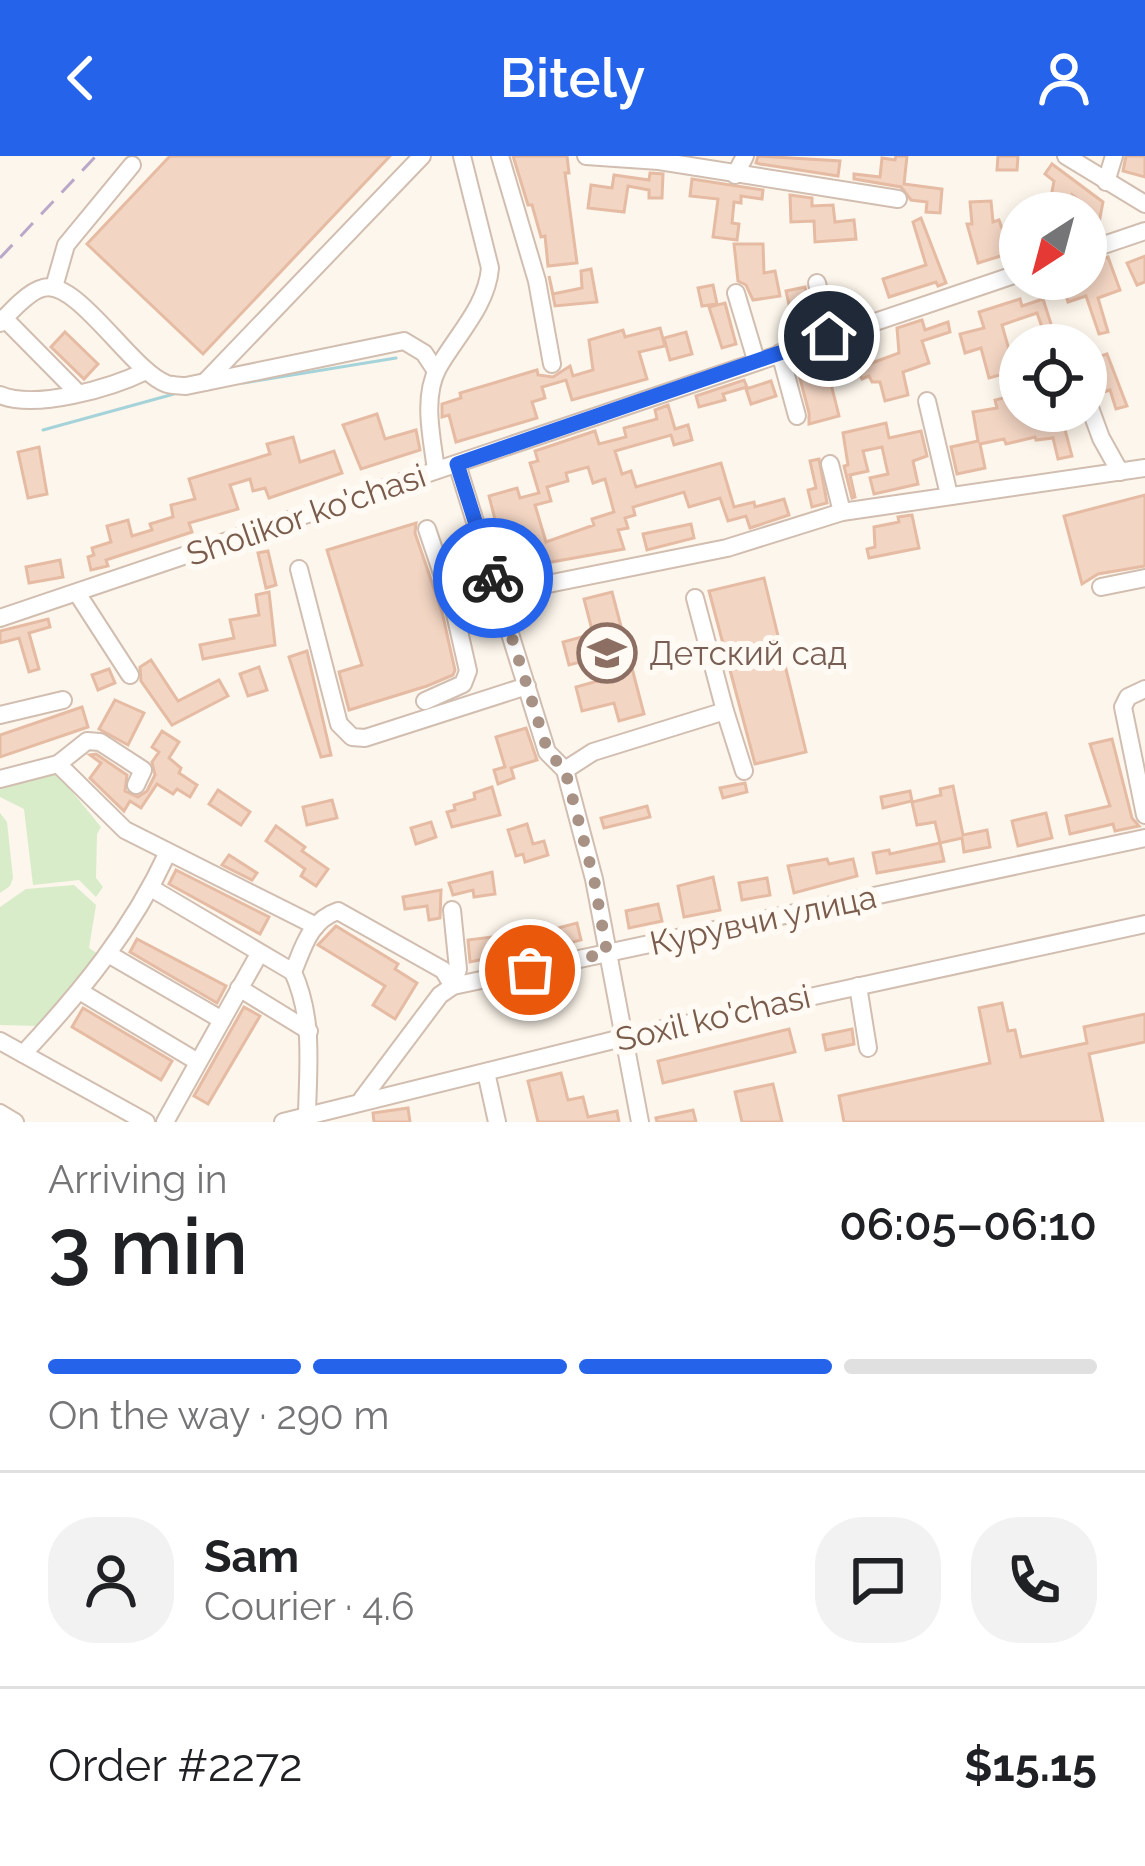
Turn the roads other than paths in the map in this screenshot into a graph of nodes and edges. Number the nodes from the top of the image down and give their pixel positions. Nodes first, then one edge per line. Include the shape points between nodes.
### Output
1 (422, 156) edge
2 (462, 156) edge
3 (500, 156) edge
4 (586, 156) edge
5 (745, 156) edge
6 (1066, 156) edge
7 (1114, 156) edge
8 (659, 159) edge
9 (132, 165) dead end
10 (735, 175) junction
11 (1106, 182) junction
12 (898, 199) dead end
13 (1145, 204) edge
14 (1145, 231) edge
15 (1107, 244) edge
16 (999, 280) edge
17 (817, 283) dead end
18 (54, 287) junction
19 (736, 293) dead end
20 (2, 321) edge
21 (829, 336) junction
22 (780, 352) junction
23 (756, 360) junction
24 (552, 364) dead end
25 (146, 371) junction
26 (436, 371) junction
27 (204, 383) junction
28 (77, 392) junction
29 (0, 394) edge
30 (927, 401) dead end
31 (797, 416) dead end
32 (1099, 432) edge
33 (457, 464) junction
34 (830, 464) dead end
35 (1145, 469) edge
36 (436, 470) junction
37 (1120, 472) junction
38 (949, 495) junction
39 (842, 512) junction
40 (427, 530) dead end
41 (299, 569) dead end
42 (1145, 578) edge
43 (1101, 587) dead end
44 (77, 593) junction
45 (498, 594) junction
46 (695, 598) dead end
47 (454, 609) junction
48 (0, 618) edge
49 (130, 675) dead end
50 (527, 686) junction
51 (1145, 689) edge
52 (63, 700) dead end
53 (424, 701) dead end
54 (724, 711) junction
55 (0, 715) edge
56 (58, 764) junction
57 (565, 770) junction
58 (744, 771) dead end
59 (0, 779) edge
60 (136, 785) dead end
61 (1145, 815) edge
62 (1145, 838) edge
63 (168, 852) junction
64 (151, 888) junction
65 (452, 910) dead end
66 (1145, 924) edge
67 (316, 926) junction
68 (607, 953) junction
69 (259, 954) junction
70 (110, 955) junction
71 (292, 972) junction
72 (453, 986) junction
73 (858, 986) junction
74 (239, 988) junction
75 (81, 992) junction
76 (222, 1020) junction
77 (309, 1031) junction
78 (626, 1037) junction
79 (0, 1041) edge
80 (868, 1048) dead end
81 (22, 1054) junction
82 (199, 1062) junction
83 (486, 1072) junction
84 (362, 1100) junction
85 (0, 1113) edge
86 (307, 1115) junction
87 (15, 1122) edge
88 (146, 1122) edge
89 (165, 1122) edge
90 (283, 1122) edge
91 (496, 1122) edge
92 (640, 1122) edge

1 - 27 street
2 - 26 street via 488,287
3 - 24 street via 538,281
4 - 8 street
5 - 10 street
6 - 11 street
7 - 11 street
8 - 10 street
9 - 18 street via 66,244
10 - 12 street
11 - 13 street
14 - 15 street
16 - 21 street, Sholikor ko'chasi
17 - 21 street
18 - 20 street via 40,288
18 - 25 street
19 - 23 street
20 - 28 street
21 - 22 street, Sholikor ko'chasi
22 - 23 street, Sholikor ko'chasi
22 - 31 street
23 - 33 street, Sholikor ko'chasi
25 - 27 street via 167,385
25 - 28 street
26 - 27 street via 404,341
26 - 36 street via 429,406
28 - 29 street via 25,401
30 - 38 street
32 - 37 street
33 - 36 street, Sholikor ko'chasi
33 - 45 street
34 - 39 street
35 - 37 street
36 - 44 street, Sholikor ko'chasi
37 - 38 street
38 - 39 street
39 - 45 street via 727,548
40 - 47 street
41 - 50 street via 339,724 352,737
42 - 43 street
44 - 48 street, Sholikor ko'chasi
44 - 49 street
45 - 47 street
45 - 50 street
46 - 54 street
47 - 53 street via 468,671 463,684
50 - 57 street via 548,752
51 - 61 street via 1123,706
52 - 55 street
54 - 57 street via 593,752
54 - 58 street
56 - 59 street
56 - 60 street via 87,741 100,742 142,770
56 - 63 street via 125,830
57 - 68 street
62 - 68 street, Курувчи улица
63 - 64 street
63 - 67 street
64 - 69 street
64 - 70 street
65 - 72 street
66 - 73 street, Soxil ko'chasi
67 - 71 street
67 - 72 street via 338,911 443,970
68 - 72 street, Курувчи улица
68 - 78 street
69 - 71 street
69 - 74 street
70 - 75 street
70 - 76 street
71 - 77 street
72 - 84 street
73 - 78 street, Soxil ko'chasi
73 - 80 street
74 - 76 street
74 - 77 street
75 - 81 street
75 - 82 street
76 - 82 street
77 - 86 street
78 - 83 street, Soxil ko'chasi
78 - 92 street
79 - 81 street
81 - 88 street
82 - 89 street
83 - 84 street, Soxil ko'chasi
83 - 91 street
84 - 86 street, Soxil ko'chasi
85 - 87 street
86 - 90 street, Soxil ko'chasi

